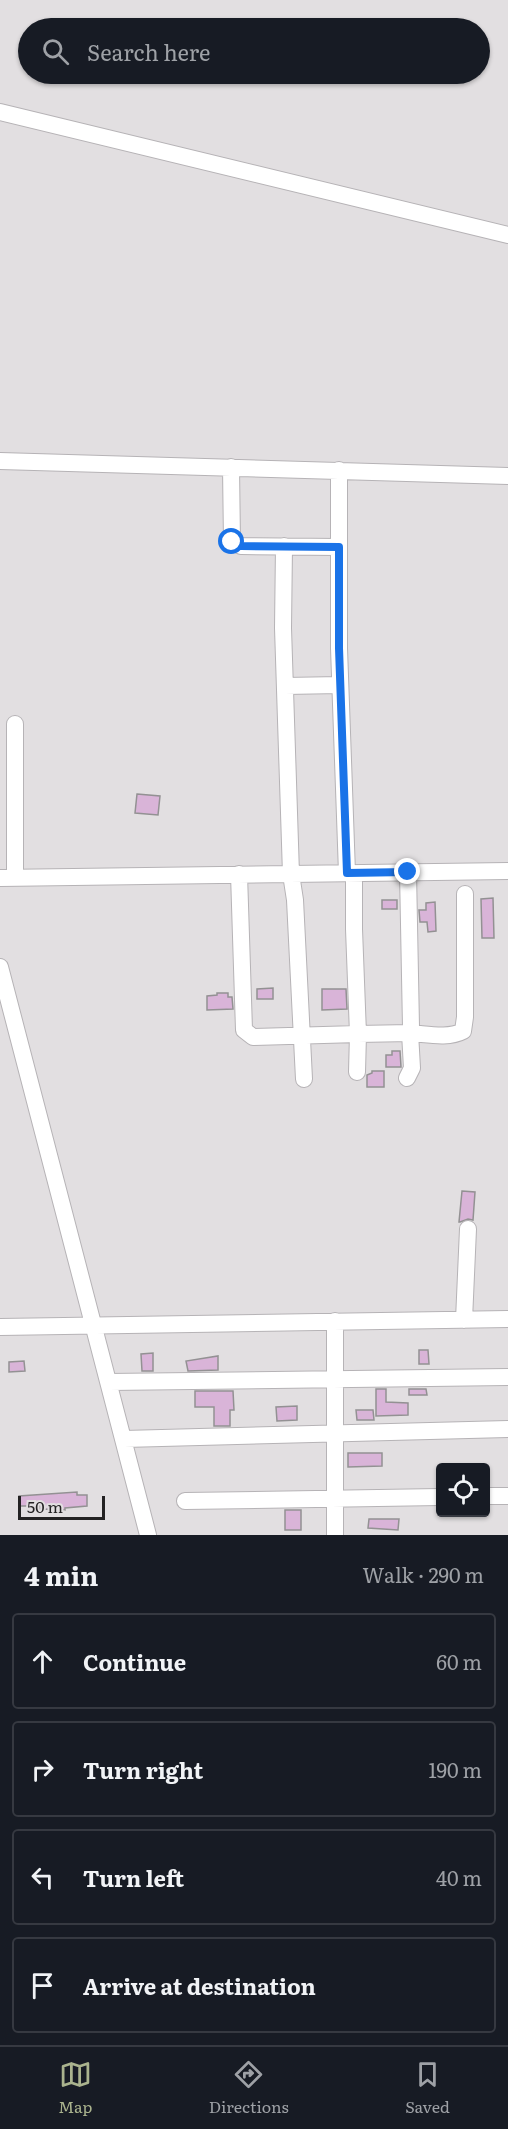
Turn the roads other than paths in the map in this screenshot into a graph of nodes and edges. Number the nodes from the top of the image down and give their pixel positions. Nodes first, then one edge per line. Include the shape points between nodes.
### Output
1 (0, 112) edge
2 (508, 235) edge
3 (0, 461) edge
4 (231, 467) junction
5 (339, 470) junction
6 (508, 476) edge
7 (284, 546) junction
8 (339, 547) junction
9 (340, 685) junction
10 (285, 686) junction
11 (15, 724) dead end
12 (508, 871) edge
13 (408, 872) junction
14 (351, 873) junction
15 (239, 874) junction
16 (291, 874) junction
17 (7, 878) edge
18 (465, 894) dead end
19 (0, 967) edge
20 (410, 1033) junction
21 (358, 1034) junction
22 (303, 1035) junction
23 (357, 1072) dead end
24 (407, 1078) dead end
25 (304, 1079) dead end
26 (468, 1229) dead end
27 (508, 1318) edge
28 (464, 1320) junction
29 (335, 1321) junction
30 (93, 1325) junction
31 (0, 1327) edge
32 (508, 1377) edge
33 (334, 1379) junction
34 (109, 1382) junction
35 (508, 1429) edge
36 (334, 1433) junction
37 (124, 1439) junction
38 (490, 1496) edge
39 (508, 1496) edge
40 (436, 1497) edge
41 (335, 1499) junction
42 (185, 1502) dead end
43 (148, 1535) edge
44 (335, 1535) edge

1 - 2 street
3 - 4 street
4 - 5 street
4 - 7 street via 232,542 241,546
5 - 6 street
5 - 8 street
7 - 8 street
7 - 10 street
8 - 9 street
9 - 10 street
9 - 14 street
10 - 16 street
11 - 17 street
12 - 13 street
13 - 14 street
13 - 20 street
14 - 16 street
14 - 21 street
15 - 16 street
15 - 17 street
15 - 22 street via 244,1030 253,1037
16 - 22 street
18 - 20 street via 463,1031 443,1035
19 - 30 street
20 - 21 street
20 - 24 street via 412,1068
21 - 22 street
21 - 23 street
22 - 25 street
26 - 28 street
27 - 28 street
28 - 29 street
29 - 30 street
29 - 33 street
30 - 31 street
30 - 34 street
32 - 33 street
33 - 34 street
33 - 36 street
34 - 37 street
35 - 36 street
36 - 37 street
36 - 41 street
37 - 43 street
38 - 39 street
40 - 41 street
41 - 42 street
41 - 44 street

